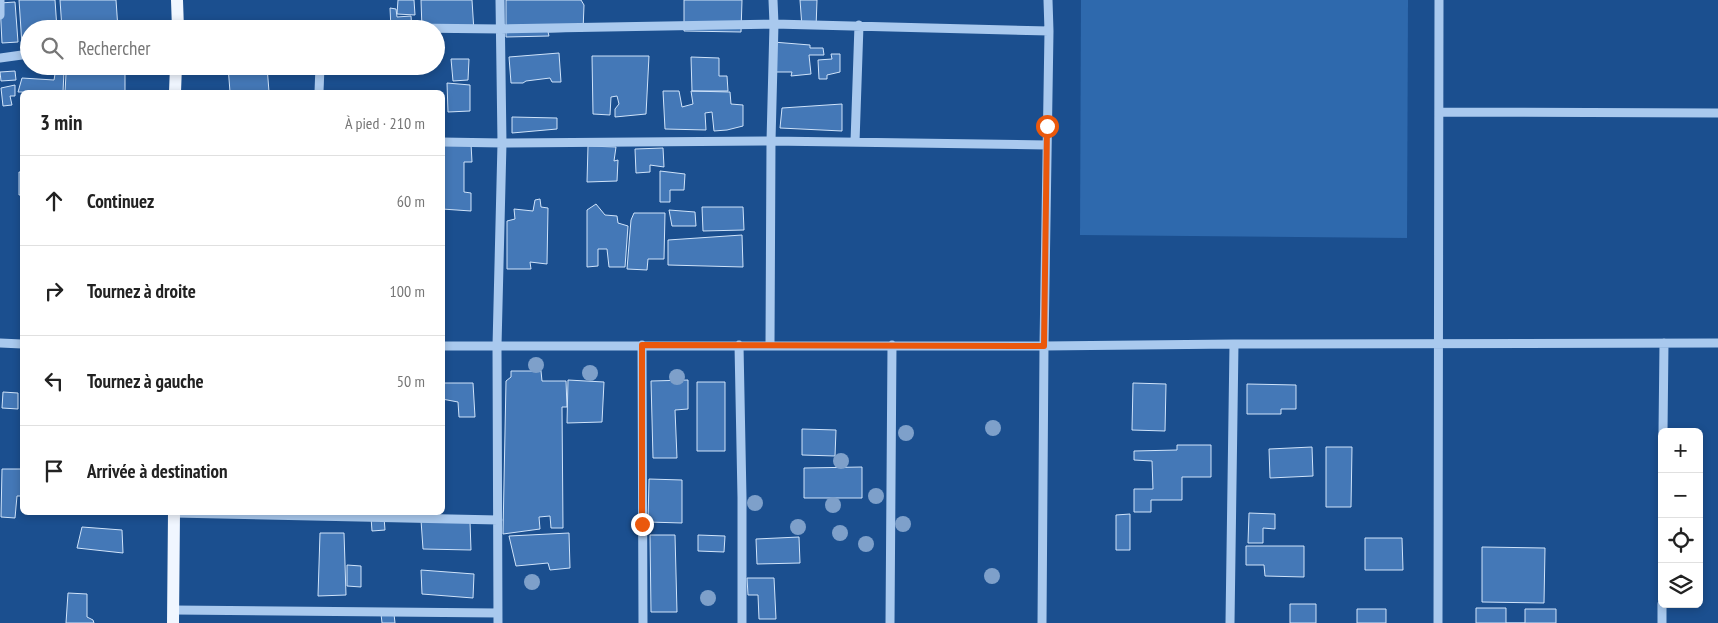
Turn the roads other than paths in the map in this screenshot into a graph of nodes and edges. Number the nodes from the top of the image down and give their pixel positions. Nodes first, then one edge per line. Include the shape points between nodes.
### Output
1 (0, 0) edge
2 (177, 0) edge
3 (500, 0) edge
4 (773, 0) edge
5 (1048, 0) edge
6 (1439, 0) edge
7 (0, 15) edge
8 (178, 20) edge
9 (774, 24) junction
10 (859, 25) junction
11 (445, 29) edge
12 (501, 29) junction
13 (1049, 31) junction
14 (20, 55) edge
15 (0, 58) edge
16 (175, 75) edge
17 (320, 75) edge
18 (174, 90) edge
19 (319, 90) edge
20 (1439, 112) junction
21 (1718, 113) edge
22 (771, 141) junction
23 (445, 142) edge
24 (855, 142) junction
25 (502, 143) junction
26 (1047, 145) junction
27 (0, 343) edge
28 (1664, 343) junction
29 (1718, 343) edge
30 (20, 344) edge
31 (1234, 344) junction
32 (1439, 344) junction
33 (642, 345) junction
34 (739, 345) junction
35 (770, 345) junction
36 (892, 345) junction
37 (445, 346) edge
38 (497, 346) junction
39 (1044, 346) junction
40 (1663, 428) edge
41 (174, 515) edge
42 (296, 515) edge
43 (498, 520) junction
44 (1662, 608) edge
45 (498, 613) junction
46 (173, 617) edge
47 (498, 623) edge
48 (642, 623) edge
49 (742, 623) edge
50 (890, 623) edge
51 (1042, 623) edge
52 (1230, 623) edge
53 (1438, 623) edge
54 (1662, 623) edge

1 - 7 street
2 - 8 main road
3 - 12 street
4 - 9 street
5 - 13 street
6 - 20 street
9 - 10 street
9 - 12 street
9 - 22 street
10 - 13 street
10 - 24 street
11 - 12 street
12 - 25 street
13 - 26 street
14 - 15 street
16 - 18 main road
17 - 19 street
20 - 21 street
20 - 32 street
22 - 24 street
22 - 25 street
22 - 35 street
23 - 25 street
24 - 26 street
25 - 38 street
26 - 39 street
27 - 30 street
28 - 29 street
28 - 32 street
28 - 40 street
31 - 32 street
31 - 39 street
31 - 52 street
32 - 53 street
33 - 34 street
33 - 38 street
33 - 48 street
34 - 35 street
34 - 49 street
35 - 36 street
36 - 39 street
36 - 50 street
37 - 38 street
38 - 43 street
39 - 51 street
41 - 46 main road
42 - 43 street
43 - 45 street
44 - 54 street
45 - 46 street
45 - 47 street

